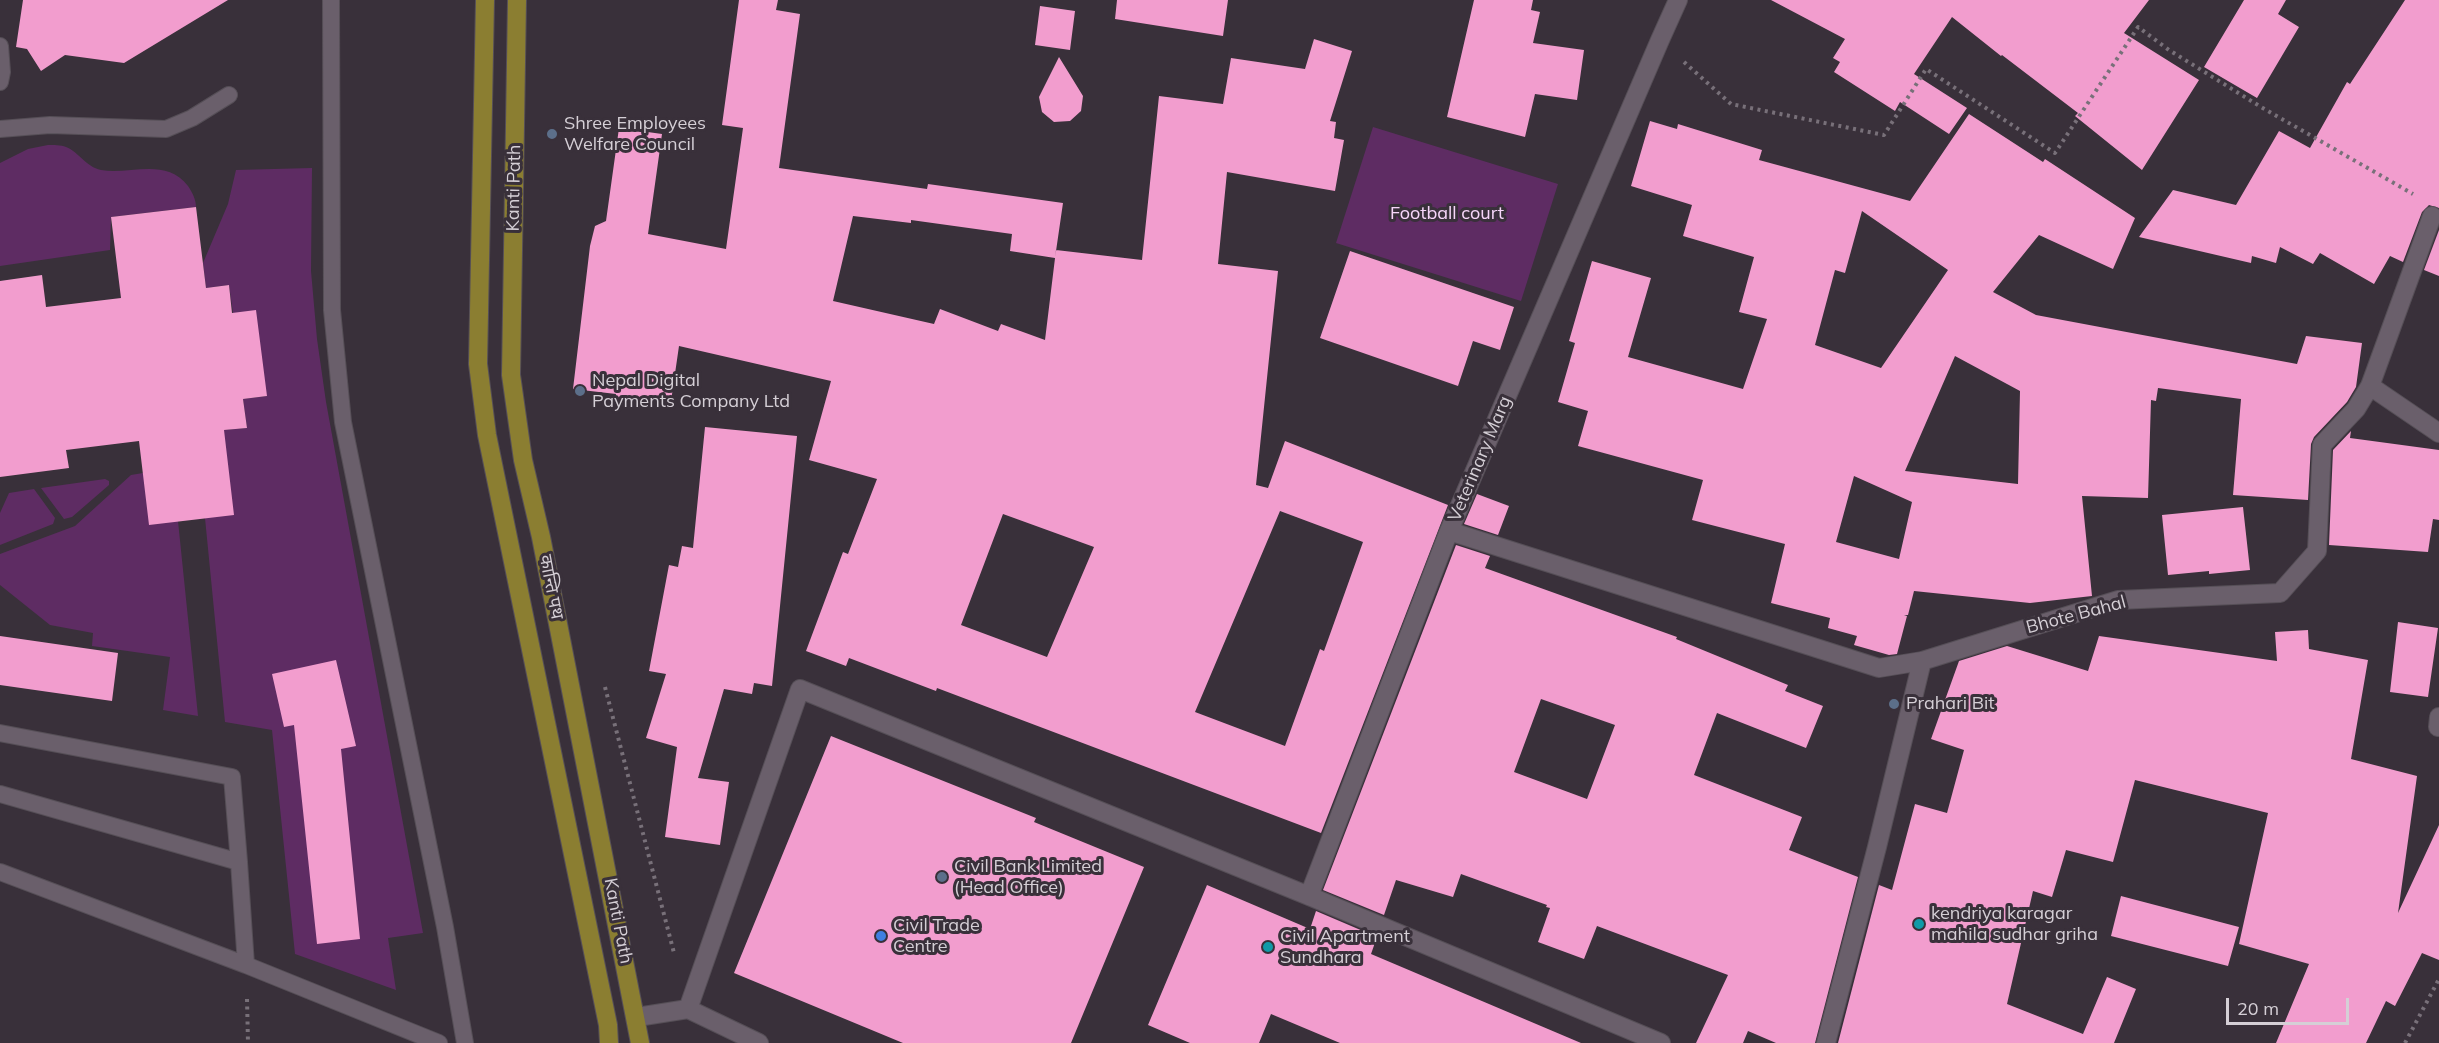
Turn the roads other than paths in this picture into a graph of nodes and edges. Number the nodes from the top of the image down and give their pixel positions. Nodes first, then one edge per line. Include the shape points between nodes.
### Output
1 (331, 0) edge
2 (485, 0) edge
3 (517, 0) edge
4 (1678, 0) edge
5 (0, 46) edge
6 (0, 81) edge
7 (229, 95) dead end
8 (0, 129) edge
9 (2437, 216) edge
10 (511, 375) joint
11 (2370, 386) junction
12 (2439, 433) edge
13 (1449, 531) junction
14 (1922, 661) junction
15 (0, 733) edge
16 (0, 794) edge
17 (594, 800) joint
18 (239, 862) junction
19 (0, 872) edge
20 (1309, 896) junction
21 (246, 965) junction
22 (688, 1009) junction
23 (637, 1017) junction
24 (439, 1043) edge
25 (465, 1043) edge
26 (609, 1043) edge
27 (640, 1043) edge
28 (759, 1043) edge
29 (1661, 1043) edge
30 (1826, 1043) edge

1 - 25 lane via 332,310 340,402
2 - 26 main road via 477,364 487,435
3 - 10 main road, Kanti Path
4 - 13 street, Veterinary Marg
5 - 6 lane
7 - 8 lane via 166,129 50,125
9 - 11 street, Bhote Bahal
10 - 17 main road, कान्ति पथ via 523,460
11 - 12 street
11 - 14 street, Bhote Bahal via 2356,409 2322,445 2317,551 2280,593 2118,600
13 - 14 street, Veterinary Marg via 1879,668
13 - 20 street
14 - 30 street
15 - 18 lane via 232,777
16 - 18 lane
17 - 23 main road, Kanti Path
18 - 21 lane
19 - 21 lane
20 - 22 street via 800,689
20 - 29 street
21 - 24 lane
22 - 23 street
22 - 28 street
23 - 27 main road, Kanti Path

